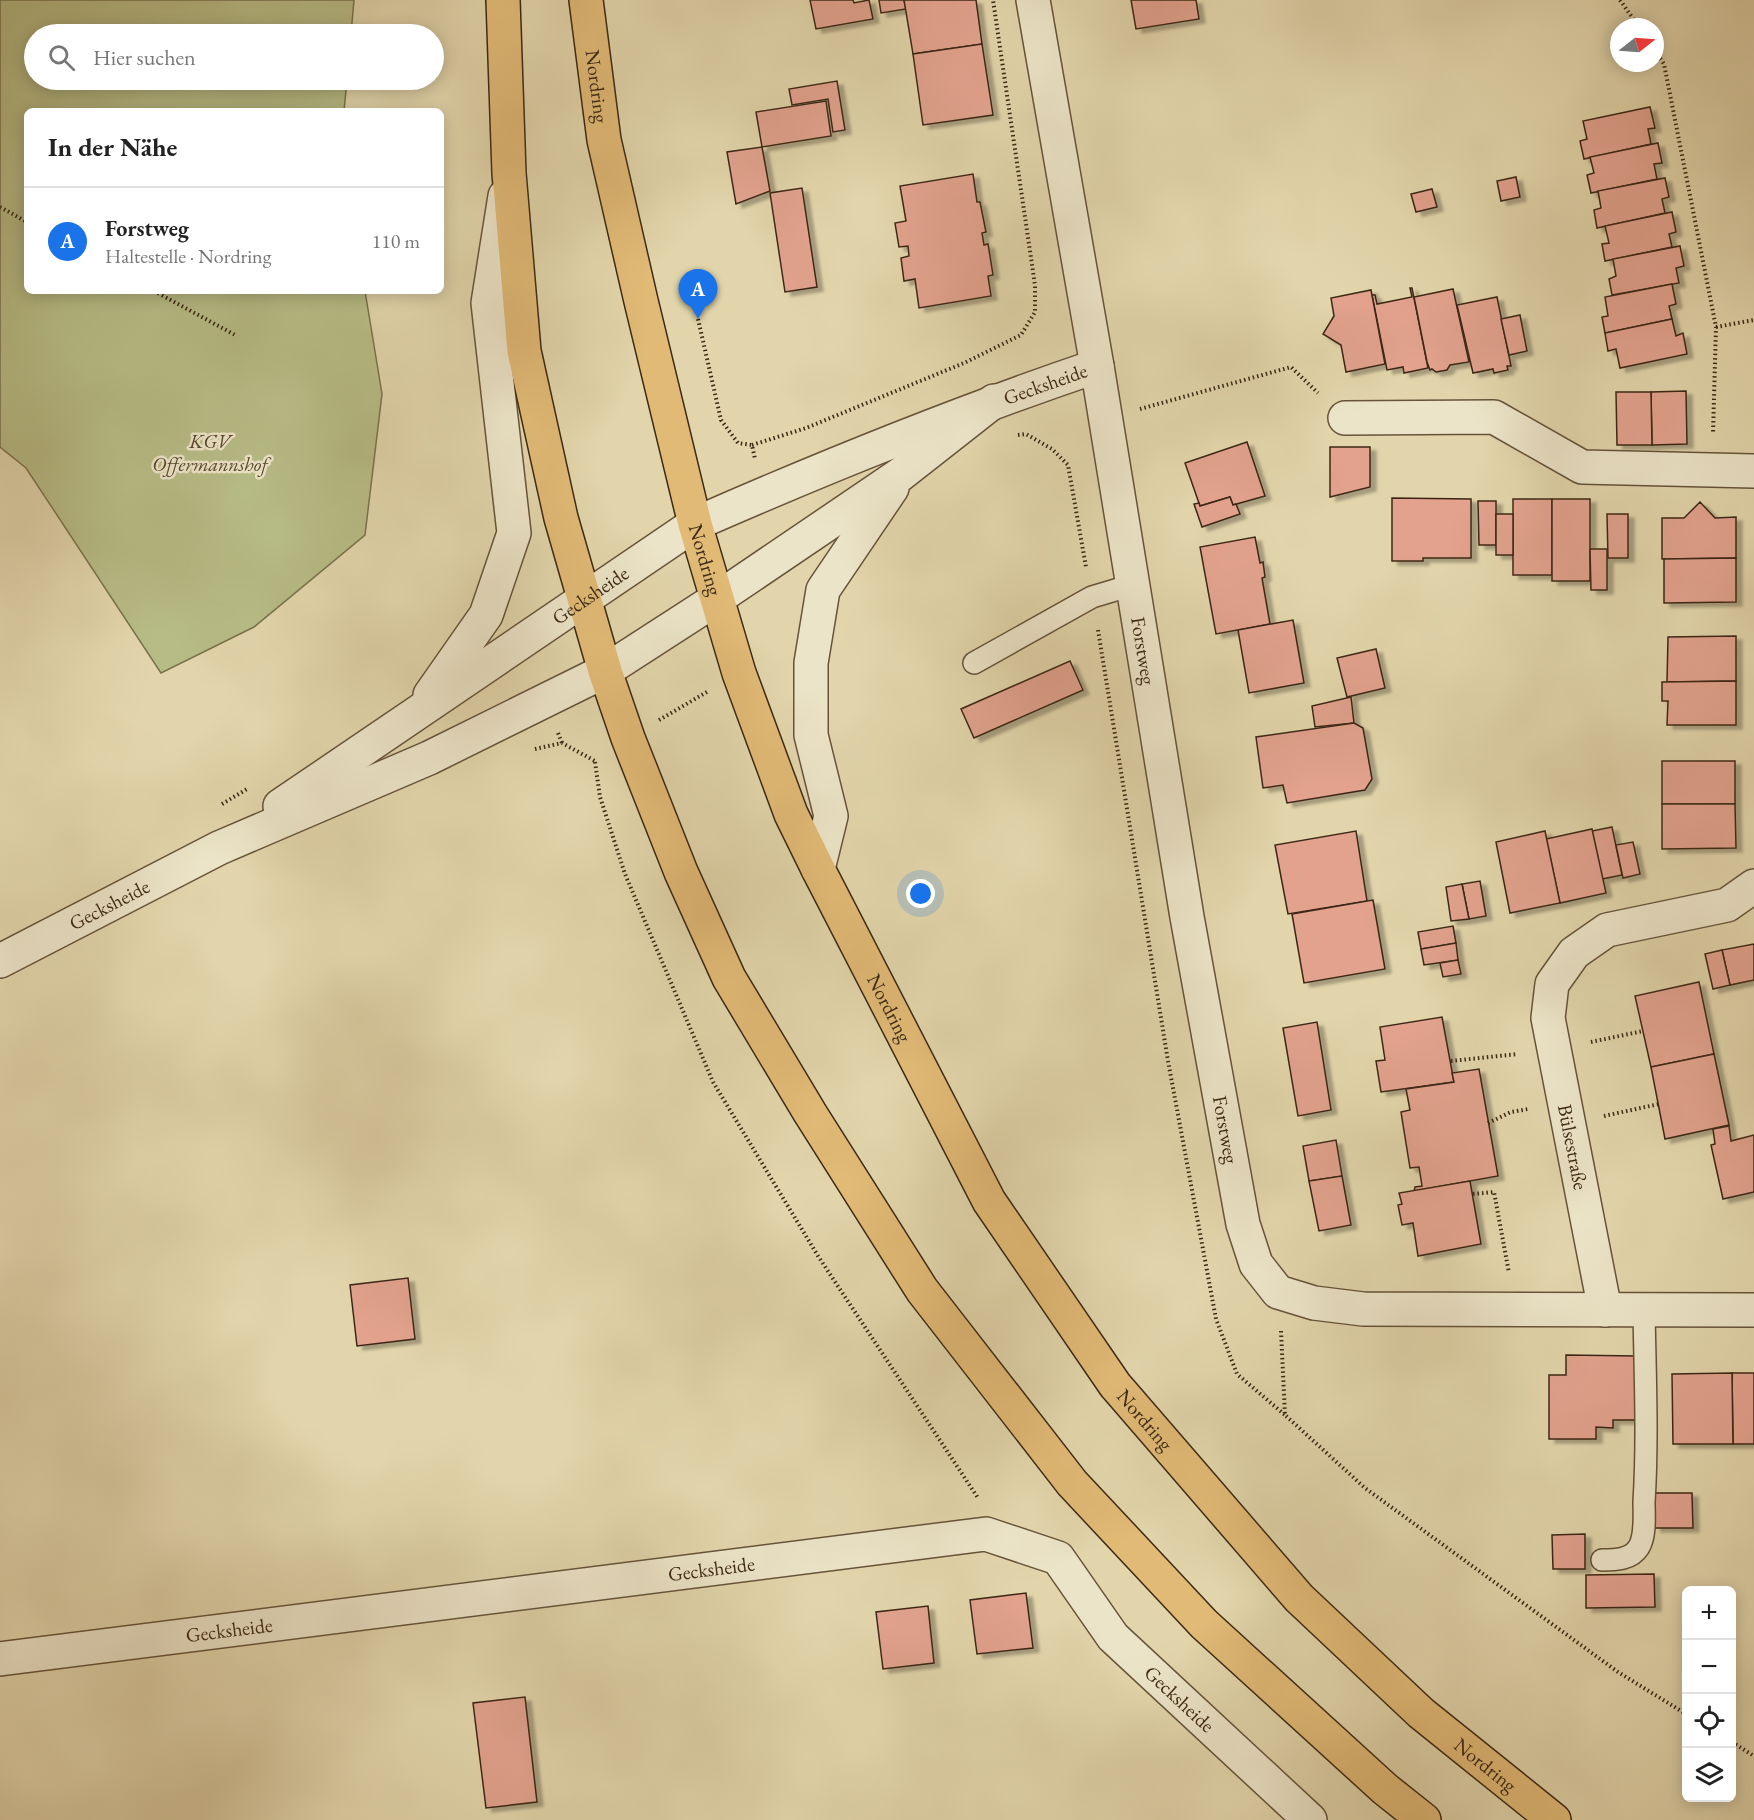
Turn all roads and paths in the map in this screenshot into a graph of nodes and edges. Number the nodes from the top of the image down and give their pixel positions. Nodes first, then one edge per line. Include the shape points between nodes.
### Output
1 (503, 0) edge
2 (586, 0) edge
3 (993, 0) edge
4 (1033, 0) edge
5 (1620, 0) edge
6 (1633, 18) edge
7 (1664, 64) edge
8 (509, 173) junction
9 (0, 207) edge
10 (24, 220) edge
11 (160, 294) edge
12 (1754, 320) edge
13 (1716, 327) junction
14 (237, 336) dead end
15 (1097, 366) junction
16 (994, 401) junction
17 (1344, 418) joint
18 (1105, 419) junction
19 (1016, 435) dead end
20 (752, 445) dead end
21 (1712, 471) junction
22 (1754, 471) edge
23 (901, 474) junction
24 (695, 524) junction
25 (1132, 585) junction
26 (1092, 597) junction
27 (718, 598) junction
28 (584, 600) junction
29 (974, 663) dead end
30 (605, 671) junction
31 (739, 673) junction
32 (419, 711) junction
33 (628, 738) junction
34 (219, 848) junction
35 (818, 869) junction
36 (1754, 885) edge
37 (0, 961) edge
38 (1659, 1104) dead end
39 (1566, 1114) junction
40 (1488, 1123) dead end
41 (1473, 1194) dead end
42 (1278, 1292) junction
43 (1516, 1310) junction
44 (1605, 1310) junction
45 (1644, 1310) junction
46 (1754, 1310) edge
47 (1285, 1415) junction
48 (1002, 1540) junction
49 (1602, 1560) dead end
50 (0, 1659) edge
51 (1682, 1712) edge
52 (1736, 1745) edge
53 (1754, 1756) edge
54 (1310, 1820) edge
55 (1424, 1820) edge
56 (1554, 1820) edge

1 - 8 main road
2 - 24 main road, Nordring via 604,140
3 - 20 path via 1035,285 1035,312 1021,335 973,359 806,428
4 - 15 street, Forstweg
5 - 6 path
7 - 13 path
8 - 28 main road via 524,351 561,518
8 - 32 street via 488,303 514,533 486,615
9 - 10 path
11 - 14 path
12 - 13 path
13 - 21 path
15 - 16 street, Gecksheide
15 - 18 street, Forstweg
16 - 23 street, Gecksheide
16 - 24 street, Gecksheide
17 - 18 path via 1291,367
17 - 21 street via 1494,417 1582,467
18 - 25 street, Forstweg
19 - 26 path via 1026,434 1052,449 1068,465
21 - 22 street
23 - 27 street, Gecksheide
23 - 35 street via 823,590 811,663 811,735 831,816
24 - 27 main road, Nordring
24 - 28 street, Gecksheide
25 - 26 lane
25 - 42 street, Forstweg via 1243,1224 1256,1264
26 - 29 lane
26 - 47 path via 1166,1050 1216,1319 1237,1374
27 - 30 street, Gecksheide
27 - 31 main road, Nordring
28 - 30 main road
28 - 32 street, Gecksheide
30 - 33 main road
30 - 34 street, Gecksheide via 429,758
31 - 33 path
31 - 35 main road, Nordring via 791,814
32 - 34 street, Gecksheide
33 - 48 path via 595,761 600,797 625,874 713,1082 818,1256 975,1492
33 - 55 main road via 681,872 729,978 922,1290 1072,1483 1158,1574 1213,1631 1385,1790
34 - 37 street, Gecksheide
35 - 56 main road, Nordring via 989,1201 1115,1385 1299,1598 1421,1713
36 - 39 street, Bülsestraße via 1727,905 1607,930 1574,953 1552,984 1548,1018
38 - 39 path
39 - 40 path via 1511,1112
39 - 44 street, Bülsestraße
41 - 43 path via 1494,1192
42 - 43 street via 1314,1303 1363,1309
42 - 47 path
43 - 44 street
44 - 45 street
45 - 46 street
45 - 49 lane via 1643,1532 1639,1547 1631,1556
47 - 51 path via 1365,1488 1618,1672
48 - 50 street, Gecksheide via 986,1534
48 - 54 street, Gecksheide via 1058,1558 1113,1637
52 - 53 path

